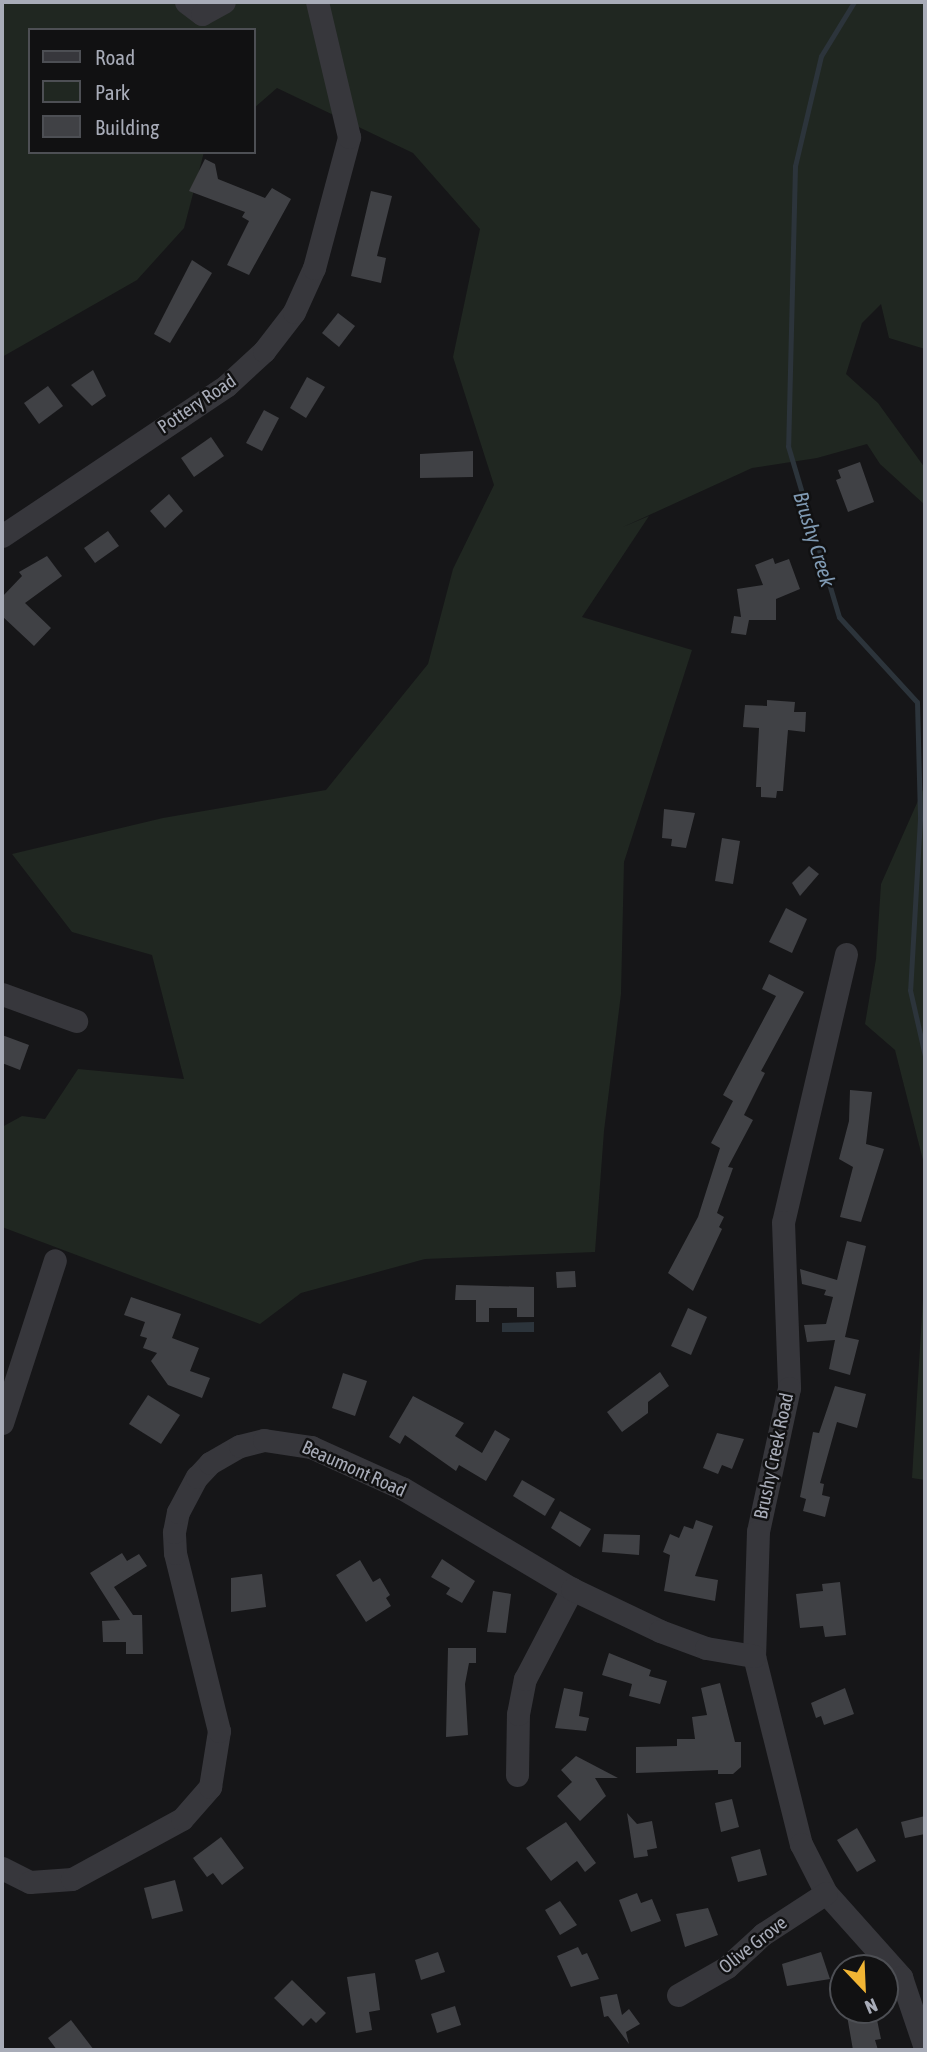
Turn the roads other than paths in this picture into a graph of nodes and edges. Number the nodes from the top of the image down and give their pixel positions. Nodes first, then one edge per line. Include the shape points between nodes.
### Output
1 (186, 2) edge
2 (224, 2) edge
3 (317, 2) edge
4 (2, 536) edge
5 (846, 954) dead end
6 (2, 994) edge
7 (76, 1021) dead end
8 (55, 1260) dead end
9 (2, 1423) edge
10 (572, 1589) junction
11 (754, 1656) junction
12 (517, 1775) dead end
13 (2, 1868) edge
14 (826, 1893) junction
15 (678, 1995) dead end
16 (925, 2048) edge

1 - 2 street via 202,14
3 - 4 street, Pottery Road via 349,137 314,268 279,335 226,386
5 - 11 street, Brushy Creek Road via 783,1222 788,1396 758,1531
6 - 7 street
8 - 9 street
10 - 11 street, Beaumont Road via 706,1648
10 - 12 street via 525,1679 518,1714
10 - 13 street, Beaumont Road via 402,1488 311,1447 264,1440 224,1453 186,1493 174,1532 175,1553 219,1731 210,1787 182,1819 72,1879 30,1882
11 - 14 street, Brushy Creek Road via 801,1844
14 - 15 street, Olive Grove via 763,1934 727,1966
14 - 16 street, Brushy Creek Road via 901,1978

